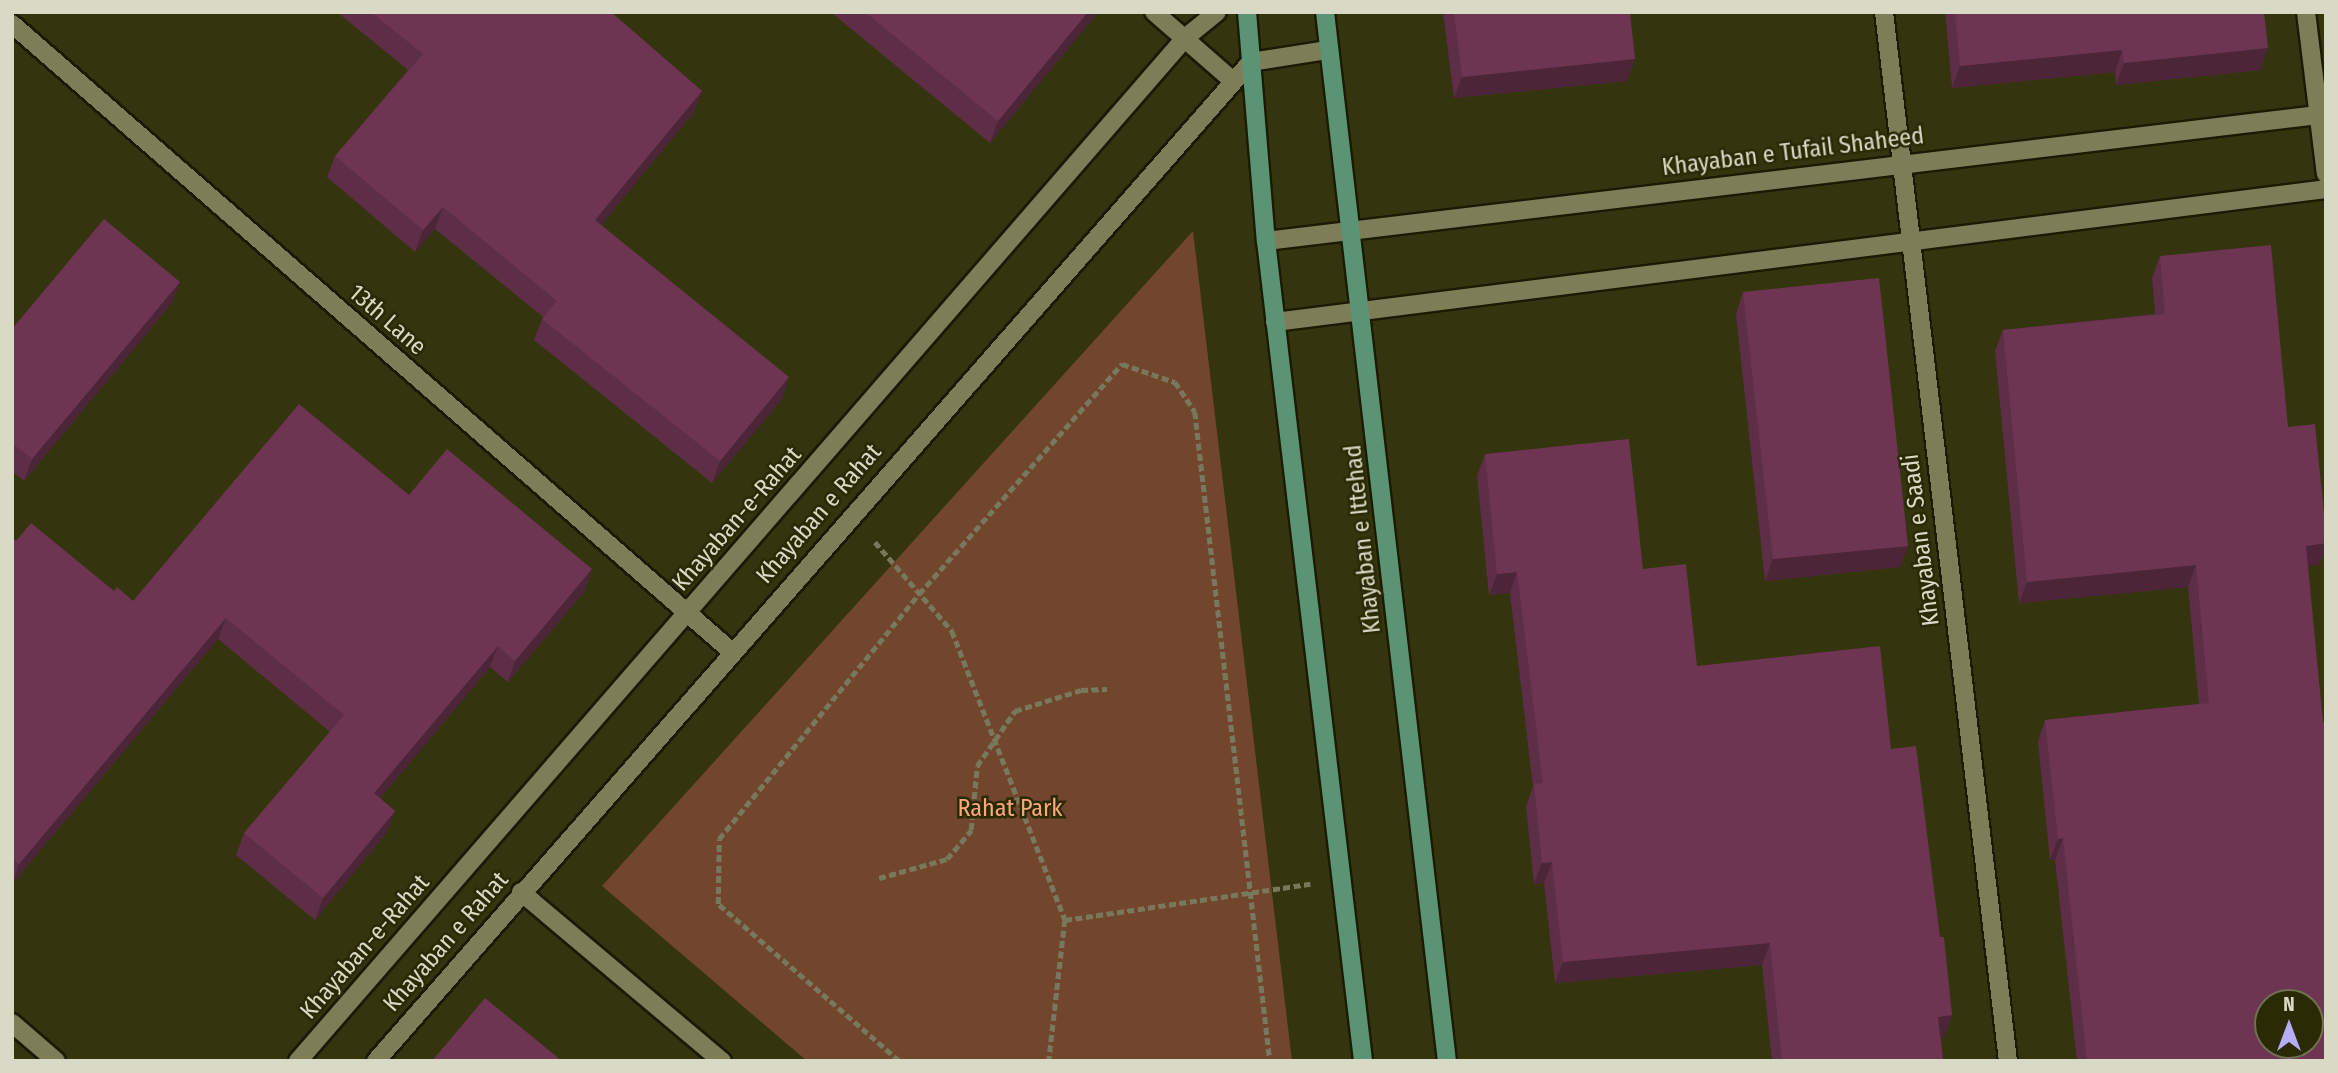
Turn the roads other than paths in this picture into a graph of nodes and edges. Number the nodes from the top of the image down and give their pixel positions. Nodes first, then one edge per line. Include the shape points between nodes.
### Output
1 (1154, 12) edge
2 (1217, 12) edge
3 (1247, 12) edge
4 (1325, 12) edge
5 (1884, 12) edge
6 (2306, 12) edge
7 (12, 24) edge
8 (1185, 38) junction
9 (1328, 50) junction
10 (1251, 62) junction
11 (1233, 81) junction
12 (2322, 114) edge
13 (1900, 164) junction
14 (2326, 174) edge
15 (2326, 190) edge
16 (1353, 228) junction
17 (1266, 241) junction
18 (1910, 243) junction
19 (1362, 310) junction
20 (1275, 323) junction
21 (687, 615) junction
22 (731, 651) junction
23 (521, 892) junction
24 (12, 1023) edge
25 (55, 1061) edge
26 (298, 1061) edge
27 (376, 1061) edge
28 (722, 1061) edge
29 (1363, 1061) edge
30 (1447, 1061) edge
31 (2008, 1061) edge

1 - 8 street
2 - 8 street, Khayaban-e-Rahat
3 - 10 main road
4 - 9 main road, Khayaban e Ittehad
5 - 13 street, Khayaban e Saadi
6 - 12 street
7 - 21 street, 13th Lane
8 - 11 street
8 - 21 street, Khayaban-e-Rahat
9 - 10 street
9 - 16 main road, Khayaban e Ittehad
10 - 11 street, Khayaban e Rahat
10 - 17 main road
11 - 22 street, Khayaban e Rahat
12 - 13 street, Khayaban e Tufail Shaheed
12 - 14 street
13 - 16 street, Khayaban e Tufail Shaheed
13 - 18 street, Khayaban e Saadi
15 - 18 street
16 - 17 street, Khayaban e Tufail Shaheed
16 - 19 main road, Khayaban e Ittehad
17 - 20 main road
18 - 19 street
18 - 31 street, Khayaban e Saadi
19 - 20 street
19 - 30 main road, Khayaban e Ittehad
20 - 29 main road
21 - 22 street, 13th Lane
21 - 26 street, Khayaban-e-Rahat
22 - 23 street, Khayaban e Rahat
23 - 27 street, Khayaban e Rahat
23 - 28 street
24 - 25 street

